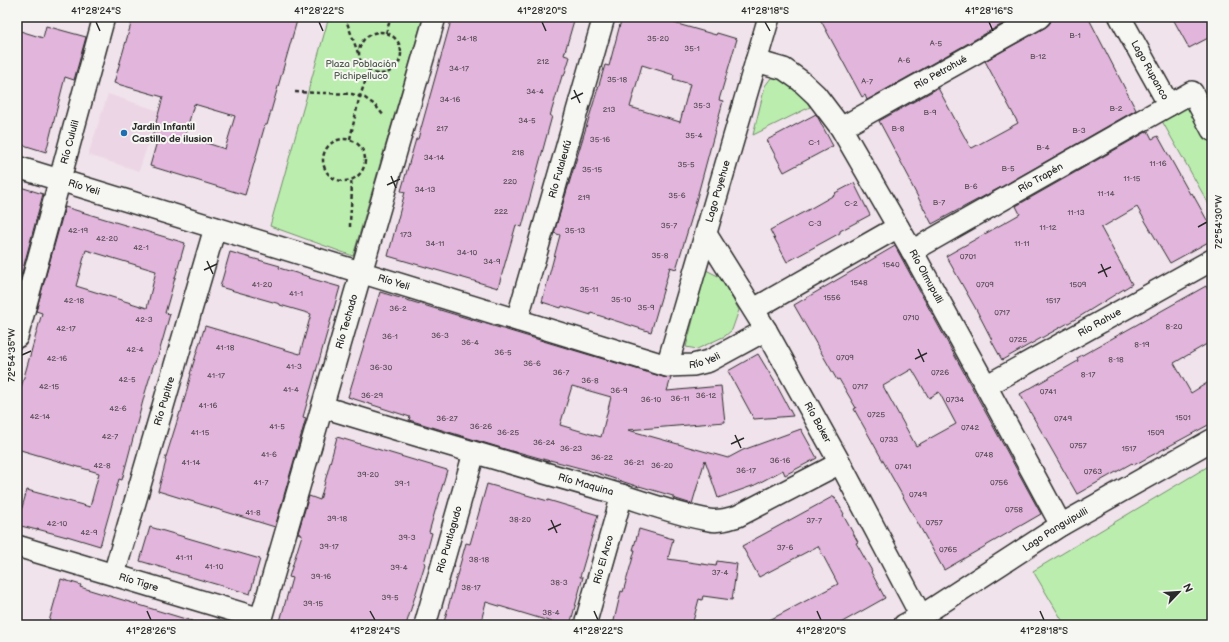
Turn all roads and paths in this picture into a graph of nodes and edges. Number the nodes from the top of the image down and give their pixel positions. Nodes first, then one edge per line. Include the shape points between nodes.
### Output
1 (104, 17) edge
2 (345, 17) edge
3 (391, 17) edge
4 (435, 17) edge
5 (604, 17) edge
6 (769, 17) edge
7 (1040, 17) edge
8 (1120, 17) edge
9 (386, 33) junction
10 (359, 58) junction
11 (756, 61) junction
12 (369, 71) junction
13 (295, 92) dead end
14 (360, 97) junction
15 (1169, 105) junction
16 (402, 128) junction
17 (841, 128) junction
18 (1212, 130) edge
19 (350, 139) junction
20 (17, 167) edge
21 (60, 180) junction
22 (215, 228) junction
23 (898, 228) junction
24 (706, 234) junction
25 (912, 252) junction
26 (1212, 260) edge
27 (361, 273) junction
28 (754, 309) junction
29 (517, 320) junction
30 (18, 328) edge
31 (766, 330) junction
32 (667, 366) junction
33 (986, 386) junction
34 (323, 407) junction
35 (1212, 440) edge
36 (474, 453) junction
37 (840, 463) junction
38 (622, 495) junction
39 (1061, 525) junction
40 (17, 546) edge
41 (114, 574) junction
42 (912, 620) edge
43 (260, 622) edge
44 (425, 625) edge
45 (585, 625) edge

1 - 21 street, Río Cululil
2 - 10 path
3 - 9 path
4 - 16 street, Río Techado
5 - 29 street, Río Futaleufú
6 - 11 street, Lago Puyehue
7 - 17 street, Río Petrohué
8 - 15 street, Lago Rupanco
9 - 10 path via 375,32 366,38 360,47
9 - 12 path via 392,35 400,44 400,62 386,74
10 - 12 path
11 - 17 street, Río Olmupulli via 784,69 801,81 816,95
11 - 24 street, Lago Puyehue
12 - 14 path
13 - 14 path via 344,93
14 - 16 path via 375,105 386,118
14 - 19 path
15 - 18 street, Lago Rupanco via 1192,92
15 - 25 street, Río Trapén
16 - 27 street, Río Techado
17 - 23 street, Río Olmupulli
19 - 19 path via 360,146 366,156 361,174 345,181 333,178 325,170 324,153 334,141
20 - 21 street, Río Yeli
21 - 22 street, Río Yeli
21 - 30 street, Río Cululil
22 - 27 street, Río Yeli
22 - 41 street, Río Pupitre
23 - 25 street, Río Olmupulli
23 - 28 street
24 - 28 street, Río Baker
24 - 32 street, Lago Puyehue
25 - 33 street, Río Olmupulli
26 - 33 street, Río Rahue
27 - 29 street, Río Yeli
27 - 34 street, Río Techado
28 - 31 street, Río Baker
29 - 32 street, Río Yeli
31 - 32 street, Río Yeli via 709,361 693,365
31 - 37 street, Río Baker
33 - 39 street, Río Olmupulli
34 - 36 street, Río Maquina
34 - 43 street, Río Techado
35 - 39 street, Lago Panguipulli
36 - 38 street, Río Maquina
36 - 44 street, Río Puntiagudo
37 - 38 street, Río Maquina via 724,521 679,513
37 - 42 street, Río Baker
38 - 45 street, Río El Arco
39 - 42 street, Lago Panguipulli
40 - 41 street, Río Tigre
41 - 43 street, Río Tigre

